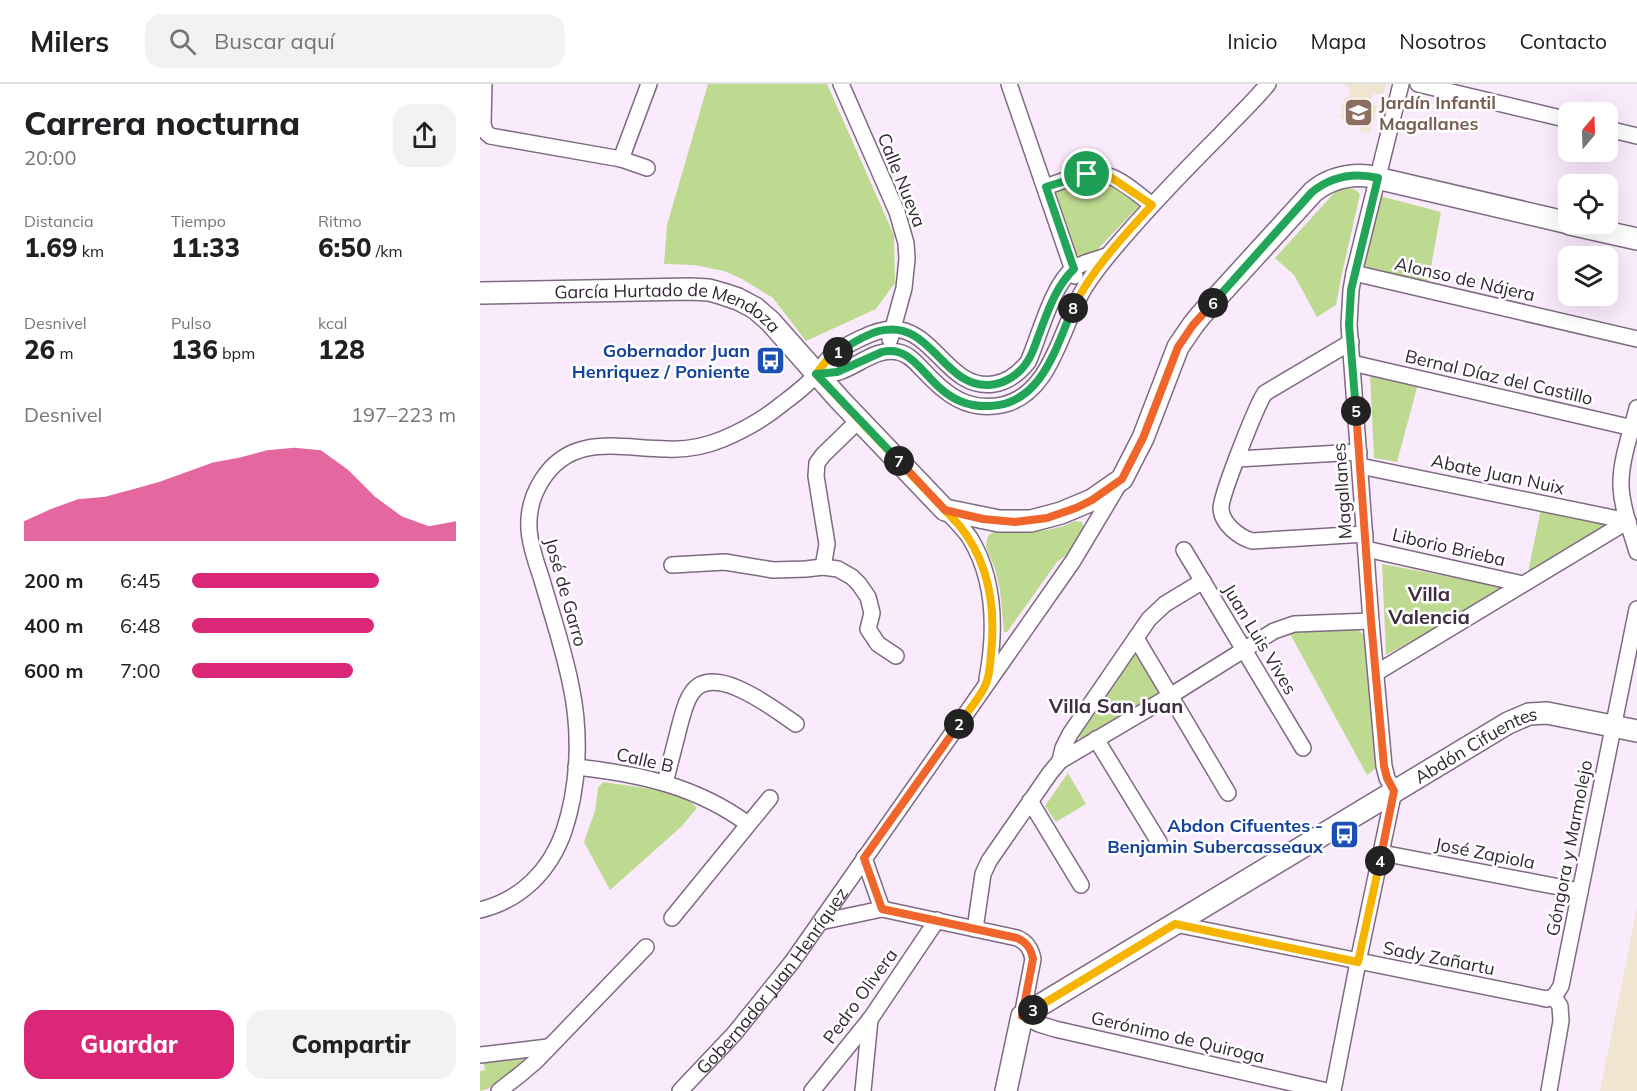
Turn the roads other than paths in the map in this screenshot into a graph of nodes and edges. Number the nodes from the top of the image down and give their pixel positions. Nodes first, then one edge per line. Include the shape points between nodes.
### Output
1 (484, 84) edge
2 (649, 84) edge
3 (841, 84) edge
4 (1009, 84) edge
5 (1268, 84) edge
6 (1401, 84) edge
7 (1418, 84) edge
8 (1558, 117) edge
9 (1618, 131) edge
10 (1637, 136) edge
11 (621, 159) junction
12 (647, 168) dead end
13 (1378, 178) junction
14 (1046, 187) junction
15 (1152, 205) junction
16 (1558, 220) edge
17 (1616, 234) edge
18 (1637, 239) edge
19 (1108, 255) junction
20 (1074, 269) junction
21 (1354, 273) junction
22 (480, 293) edge
23 (1074, 306) junction
24 (893, 329) junction
25 (1637, 339) edge
26 (1351, 342) junction
27 (887, 350) junction
28 (1352, 363) junction
29 (816, 374) junction
30 (1637, 408) edge
31 (859, 420) junction
32 (1635, 428) edge
33 (1237, 459) junction
34 (1359, 459) junction
35 (1122, 479) junction
36 (945, 510) junction
37 (1628, 520) junction
38 (1366, 541) junction
39 (1184, 550) dead end
40 (1637, 552) edge
41 (672, 565) dead end
42 (823, 567) junction
43 (1203, 580) junction
44 (1523, 584) junction
45 (1637, 609) edge
46 (1371, 621) junction
47 (1136, 638) junction
48 (1244, 650) junction
49 (896, 657) dead end
50 (1376, 673) junction
51 (986, 685) junction
52 (1170, 696) junction
53 (796, 723) dead end
54 (1614, 726) junction
55 (1637, 731) edge
56 (1096, 739) junction
57 (1303, 748) dead end
58 (1060, 761) junction
59 (576, 767) junction
60 (665, 783) junction
61 (1394, 791) junction
62 (1228, 793) dead end
63 (770, 798) dead end
64 (1030, 801) junction
65 (748, 825) junction
66 (1159, 842) dead end
67 (1382, 853) junction
68 (864, 858) junction
69 (1081, 885) dead end
70 (1580, 891) junction
71 (882, 909) junction
72 (480, 910) edge
73 (672, 918) dead end
74 (937, 920) junction
75 (820, 922) junction
76 (1175, 924) junction
77 (975, 929) junction
78 (646, 947) dead end
79 (1358, 962) junction
80 (1554, 997) junction
81 (1022, 1016) junction
82 (871, 1018) junction
83 (548, 1047) junction
84 (480, 1055) edge
85 (499, 1091) edge
86 (681, 1091) edge
87 (812, 1091) edge
88 (863, 1091) edge
89 (1006, 1091) edge
90 (1328, 1091) edge
91 (1333, 1091) edge
92 (1548, 1091) edge

1 - 11 street via 483,124 490,136
2 - 11 street
3 - 24 street, Calle Nueva via 904,236 906,274
4 - 14 street
5 - 15 street
6 - 13 street, Magallanes
7 - 8 street
9 - 10 street
11 - 12 street
13 - 16 street, Gobernador Juan Henríquez
13 - 21 street, Magallanes
13 - 35 street, Gobernador Juan Henríquez via 1351,175 1329,180 1312,192 1193,325 1172,360 1143,438
14 - 15 street via 1087,174 1102,174 1116,179
14 - 20 street
15 - 19 street
17 - 18 street, Gobernador Juan Henríquez
19 - 20 street
19 - 23 street
20 - 23 street
20 - 24 street via 1054,296 1028,362 1014,376 998,384 965,379 917,337
21 - 25 street, Alonso de Nájera
21 - 26 street, Magallanes via 1349,308
22 - 29 street, García Hurtado de Mendoza via 709,290 747,303 762,314
23 - 27 street via 1036,384 1019,399 1002,405 959,401 940,388 910,357
24 - 27 street, Calle Nueva
24 - 29 street, José de Garro via 872,333 834,354
26 - 28 street, Magallanes
26 - 33 street via 1265,393
27 - 29 street via 837,372
28 - 32 street, Bernal Díaz del Castillo
28 - 34 street, Magallanes
29 - 31 street, García Hurtado de Mendoza
29 - 59 street, José de Garro via 754,424 722,440 687,448 591,447 559,461 542,479 531,504 530,539 571,686
30 - 32 street
31 - 36 street, García Hurtado de Mendoza
31 - 42 street via 817,464 826,544
32 - 37 street via 1621,478
33 - 34 street, Abate Juan Nuix
33 - 38 street, Liborio Brieba via 1221,511 1236,533 1252,541
34 - 37 street, Abate Juan Nuix
34 - 38 street, Magallanes
35 - 36 street, Gobernador Juan Henríquez via 1076,508 1031,521 999,521
35 - 51 street, Gobernador Juan Henríquez via 1073,561
36 - 51 street, García Hurtado de Mendoza via 968,536 988,582 993,618
37 - 40 street
37 - 44 street
38 - 44 street, Liborio Brieba
38 - 46 street, Magallanes
39 - 43 street, Juan Luis Vives
41 - 42 street via 725,562 773,570
42 - 49 street via 844,572 864,590 872,614 868,629
43 - 47 street via 1158,609
43 - 48 street, Juan Luis Vives
44 - 50 street
45 - 54 street, Góngora y Marmolejo
46 - 48 street via 1285,626
46 - 50 street, Magallanes
47 - 52 street
47 - 58 street via 1070,734
48 - 52 street
48 - 57 street, Juan Luis Vives
50 - 61 street, Magallanes via 1384,766
51 - 68 street, Gobernador Juan Henríquez
52 - 56 street
52 - 62 street
53 - 60 street via 740,689 716,682 702,683 685,706
54 - 55 street, Abdón Cifuentes
54 - 61 street, Abdón Cifuentes via 1530,714 1508,723
54 - 70 street, Góngora y Marmolejo
56 - 58 street
56 - 66 street
58 - 64 street
59 - 60 street, Calle B
59 - 72 street, José de Garro via 565,828 545,868 520,893
60 - 65 street, Calle B via 703,797
61 - 67 street
61 - 76 street, Abdón Cifuentes
63 - 65 street
64 - 69 street
64 - 77 street via 985,867
65 - 73 street
67 - 70 street, José Zapiola
67 - 79 street
68 - 71 street
68 - 75 street, Gobernador Juan Henríquez
70 - 80 street, Góngora y Marmolejo via 1561,986
71 - 74 street
71 - 75 street
74 - 77 street
74 - 82 street, Pedro Olivera
75 - 86 street, Gobernador Juan Henríquez via 762,1000
76 - 79 street, Sady Zañartu
76 - 81 street, Abdón Cifuentes
77 - 81 street via 1017,938 1030,948 1033,959
78 - 83 street
79 - 80 street, Sady Zañartu via 1546,999
79 - 91 street
80 - 92 street via 1560,1006 1561,1021
81 - 89 street
81 - 90 street, Gerónimo de Quiroga via 1055,1029
82 - 87 street, Pedro Olivera
82 - 88 street
83 - 84 street
83 - 85 street

